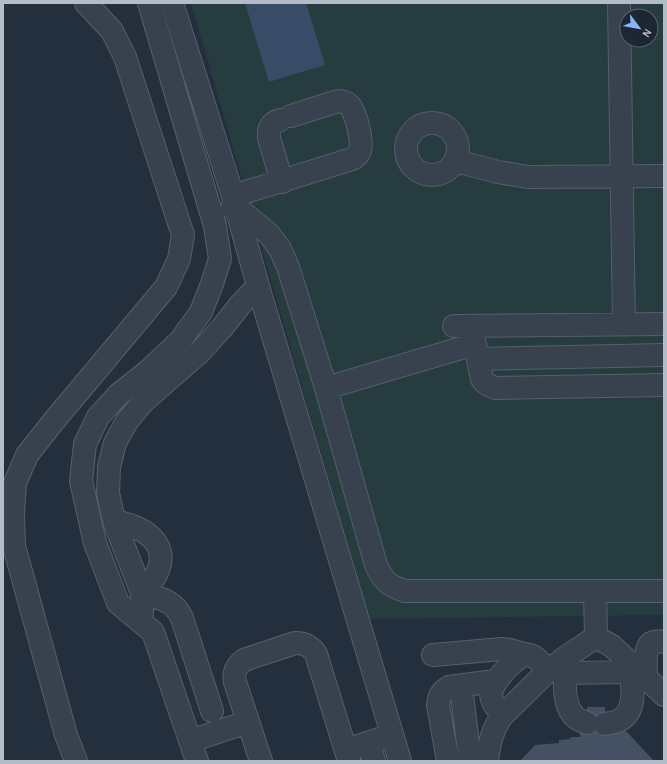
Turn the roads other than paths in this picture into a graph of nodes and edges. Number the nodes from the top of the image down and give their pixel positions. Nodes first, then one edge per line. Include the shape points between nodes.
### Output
1 (86, 3) edge
2 (149, 3) edge
3 (172, 3) edge
4 (619, 3) edge
5 (456, 161) dead end
6 (622, 176) junction
7 (664, 176) edge
8 (282, 182) junction
9 (235, 202) junction
10 (211, 212) junction
11 (258, 286) junction
12 (664, 324) edge
13 (624, 325) junction
14 (469, 339) junction
15 (664, 355) edge
16 (664, 385) edge
17 (326, 388) junction
18 (114, 521) junction
19 (594, 591) junction
20 (664, 591) edge
21 (142, 593) junction
22 (142, 622) junction
23 (596, 637) junction
24 (664, 642) edge
25 (524, 654) junction
26 (433, 655) dead end
27 (560, 667) junction
28 (635, 670) junction
29 (495, 681) junction
30 (460, 686) junction
31 (664, 694) edge
32 (212, 711) dead end
33 (502, 716) junction
34 (248, 722) junction
35 (392, 735) junction
36 (194, 751) edge
37 (348, 755) edge
38 (76, 761) edge
39 (261, 761) edge
40 (400, 761) edge
41 (448, 761) edge
42 (470, 761) edge
43 (488, 761) edge

1 - 38 lane via 112,31 125,57 183,235 179,259 166,287 27,455 15,483 14,546 66,735
2 - 10 lane
3 - 9 lane
4 - 6 lane
5 - 6 lane via 528,177
6 - 7 lane
6 - 13 lane
8 - 8 lane via 352,159 357,155 362,143 354,110 350,105 338,101 274,122 270,126 269,138
8 - 9 lane
9 - 10 lane
9 - 11 lane
9 - 17 lane via 269,234 280,249
10 - 22 lane via 220,259 201,312 180,341 118,395 98,417 85,444 81,481 95,543 118,603
11 - 18 lane via 200,352 144,402 127,421 115,443 109,467 108,493
11 - 35 lane
12 - 13 lane
13 - 14 lane
14 - 15 lane
14 - 16 lane via 482,379 485,384 496,388
14 - 17 lane
17 - 19 lane via 376,566 387,582 396,588 406,590
18 - 21 lane
18 - 21 lane via 135,527 153,538 159,546 161,557 157,572
19 - 20 lane
19 - 23 lane
21 - 22 lane
21 - 32 lane via 167,601 178,611
22 - 36 lane via 153,632
23 - 27 lane
23 - 28 lane via 612,646
24 - 28 lane via 656,641 648,646
25 - 26 lane via 502,649
25 - 27 lane
25 - 29 lane
27 - 28 lane
27 - 28 lane via 571,712 576,719 596,723 617,722 630,710
27 - 33 lane
28 - 31 lane
29 - 30 lane
29 - 33 lane via 491,693 492,700
30 - 41 lane via 449,687 438,697
30 - 42 lane
33 - 43 lane via 488,745
34 - 36 lane
34 - 37 lane via 234,676 238,664 295,643 302,643 308,645 316,654
34 - 39 lane
35 - 37 lane
35 - 40 lane

